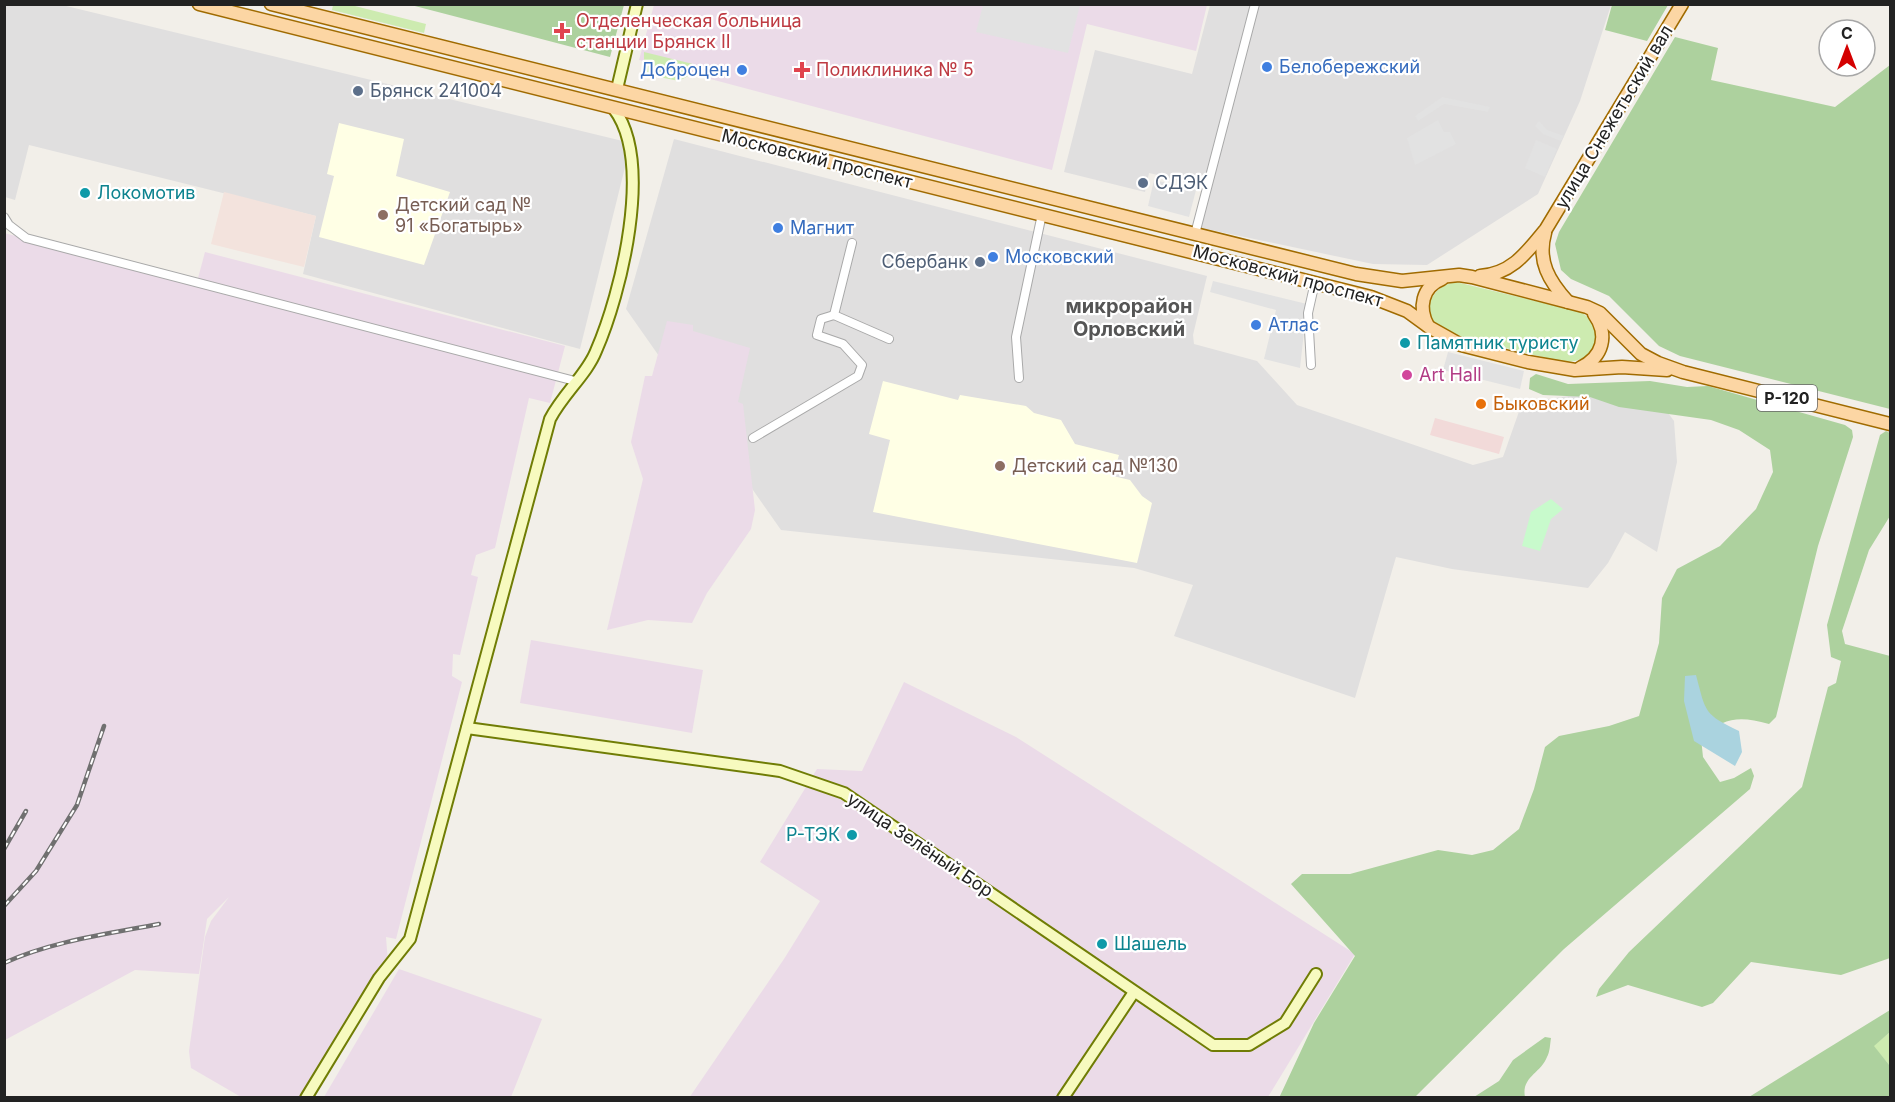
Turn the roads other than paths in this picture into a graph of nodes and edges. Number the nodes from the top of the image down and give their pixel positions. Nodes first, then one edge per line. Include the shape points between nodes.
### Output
1 (199, 4) edge
2 (271, 4) edge
3 (637, 4) edge
4 (1255, 4) edge
5 (1682, 4) edge
6 (617, 89) junction
7 (614, 109) junction
8 (1042, 214) junction
9 (4, 218) edge
10 (1546, 229) junction
11 (1195, 234) junction
12 (852, 243) dead end
13 (1449, 276) junction
14 (1472, 277) junction
15 (1315, 282) junction
16 (1568, 302) junction
17 (1587, 307) junction
18 (834, 315) junction
19 (1429, 327) junction
20 (889, 339) dead end
21 (1311, 365) dead end
22 (1575, 370) junction
23 (1683, 372) junction
24 (1019, 378) dead end
25 (574, 381) junction
26 (1890, 424) edge
27 (753, 438) dead end
28 (467, 728) junction
29 (1316, 974) dead end
30 (1134, 992) junction
31 (306, 1098) edge
32 (1063, 1098) edge

1 - 7 main road, Московский проспект
2 - 6 main road, Московский проспект
3 - 6 street
4 - 11 street
5 - 10 main road, улица Снежетьский вал
6 - 7 main road
6 - 11 main road, Московский проспект
7 - 8 main road, Московский проспект
7 - 25 street via 628,132 630,151 631,225 627,255 596,354
8 - 15 main road, Московский проспект
8 - 24 street via 1016,337
9 - 25 street via 26,238
10 - 14 main road, улица Снежетьский вал via 1511,267 1492,275
10 - 16 main road, улица Снежетьский вал via 1541,245 1544,266
11 - 13 main road, Московский проспект via 1379,279
12 - 18 street
13 - 14 main road, Московский проспект
13 - 19 main road via 1425,293 1422,309
14 - 16 main road, Московский проспект
15 - 19 main road, Московский проспект via 1407,310
15 - 21 street via 1308,313
16 - 17 main road, Московский проспект
17 - 22 main road via 1604,336 1593,360
17 - 23 main road via 1600,313 1641,354
18 - 20 street
18 - 27 street via 821,319 817,335 843,344 862,365 858,376
19 - 22 main road, Московский проспект via 1461,345
22 - 23 main road, Московский проспект via 1622,367
23 - 26 main road, Р-120
25 - 28 street via 550,419
28 - 30 street, улица Зелёный Бор via 780,771 844,793
28 - 31 street via 410,939 379,978
29 - 30 street, улица Зелёный Бор via 1285,1023 1249,1045 1212,1045
30 - 32 street

